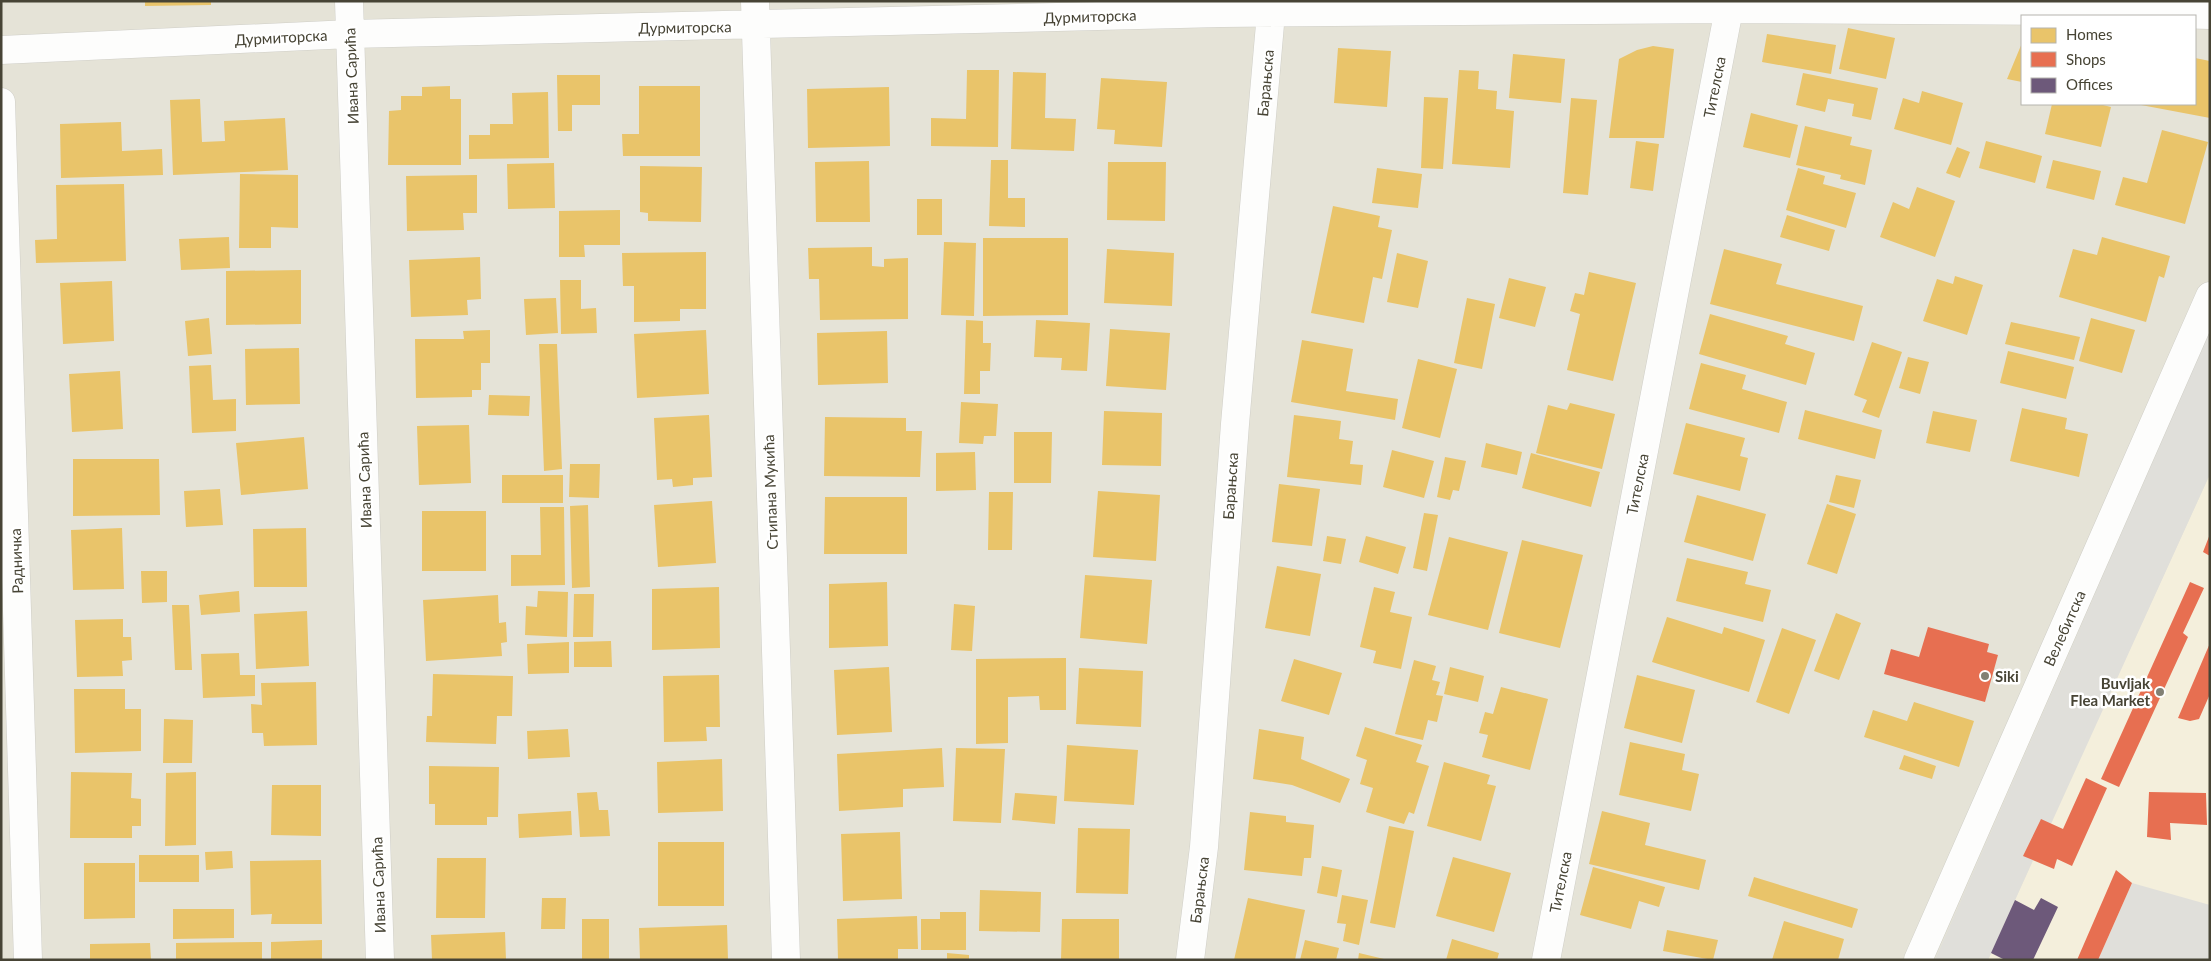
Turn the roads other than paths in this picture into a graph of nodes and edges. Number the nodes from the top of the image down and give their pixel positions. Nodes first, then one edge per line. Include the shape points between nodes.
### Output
1 (349, 1) edge
2 (1592, 6) edge
3 (2062, 6) edge
4 (1221, 7) edge
5 (1729, 9) junction
6 (755, 13) edge
7 (1271, 13) junction
8 (2210, 15) edge
9 (350, 34) junction
10 (1, 50) edge
11 (1, 102) edge
12 (2210, 296) edge
13 (28, 960) edge
14 (380, 960) edge
15 (786, 960) edge
16 (1190, 960) edge
17 (1546, 960) edge
18 (1918, 960) edge

1 - 9 street, Ивана Сарића
2 - 5 street, Дурмиторска
2 - 7 street, Дурмиторска
3 - 5 street, Дурмиторска
3 - 8 street, Дурмиторска
4 - 6 street, Дурмиторска
4 - 7 street, Дурмиторска
5 - 17 street, Тителска
6 - 9 street, Дурмиторска
6 - 15 street, Стипана Мукића
7 - 16 street, Барањска via 1235,424 1204,847
9 - 10 street, Дурмиторска
9 - 14 street, Ивана Сарића
11 - 13 street, Радничка
12 - 18 street, Велебитска

